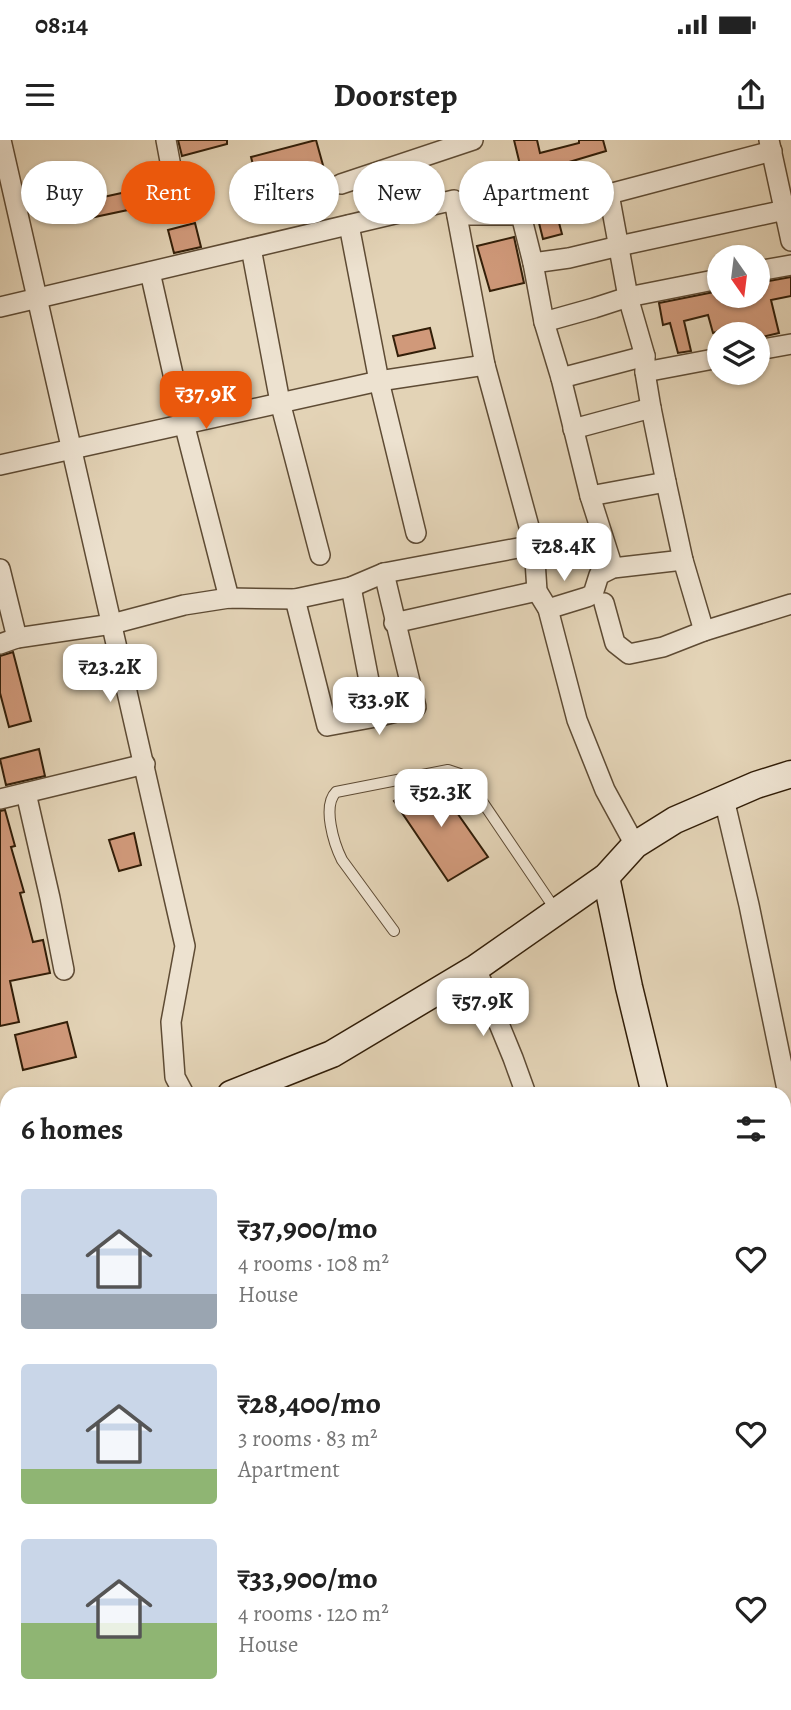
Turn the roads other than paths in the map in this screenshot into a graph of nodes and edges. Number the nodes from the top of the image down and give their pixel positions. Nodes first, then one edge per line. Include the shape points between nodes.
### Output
1 (1, 140) edge
2 (166, 140) edge
3 (473, 140) edge
4 (770, 145) edge
5 (170, 161) edge
6 (341, 184) dead end
7 (614, 192) edge
8 (785, 210) junction
9 (457, 215) joint
10 (614, 223) edge
11 (523, 224) edge
12 (349, 225) junction
13 (791, 241) edge
14 (618, 246) junction
15 (251, 248) junction
16 (533, 263) junction
17 (791, 265) edge
18 (770, 269) edge
19 (150, 272) junction
20 (707, 281) edge
21 (628, 297) junction
22 (37, 298) junction
23 (0, 307) edge
24 (544, 322) junction
25 (791, 344) edge
26 (770, 348) edge
27 (707, 359) edge
28 (645, 364) junction
29 (485, 365) junction
30 (561, 378) junction
31 (379, 381) junction
32 (280, 402) junction
33 (651, 408) junction
34 (184, 423) junction
35 (573, 429) junction
36 (72, 447) junction
37 (0, 465) edge
38 (666, 482) junction
39 (590, 496) junction
40 (416, 533) dead end
41 (534, 545) junction
42 (320, 555) dead end
43 (683, 560) junction
44 (613, 568) junction
45 (0, 569) edge
46 (384, 573) junction
47 (351, 587) junction
48 (537, 591) junction
49 (229, 598) junction
50 (295, 598) junction
51 (604, 603) dead end
52 (791, 604) edge
53 (548, 609) junction
54 (394, 623) junction
55 (111, 624) junction
56 (704, 631) junction
57 (8, 641) edge
58 (376, 717) junction
59 (145, 764) junction
60 (791, 774) edge
61 (26, 793) junction
62 (0, 799) edge
63 (724, 799) junction
64 (635, 845) junction
65 (606, 877) junction
66 (557, 912) junction
67 (394, 931) dead end
68 (477, 968) junction
69 (64, 970) dead end
70 (180, 1087) edge
71 (251, 1087) edge
72 (523, 1087) edge
73 (653, 1087) edge
74 (783, 1087) edge

1 - 22 street
2 - 5 street
3 - 6 street
4 - 7 street
4 - 8 street
8 - 13 street
8 - 14 street
9 - 12 street via 454,200
9 - 29 street
10 - 14 street
11 - 16 street
12 - 15 street
12 - 31 street
14 - 16 street
14 - 21 street
15 - 19 street
15 - 32 street
16 - 24 street
17 - 18 street
19 - 22 street
19 - 34 street
20 - 21 street
21 - 24 street
21 - 28 street
22 - 23 street
22 - 36 street
24 - 30 street
25 - 26 street
27 - 28 street
28 - 30 street
28 - 33 street
29 - 31 street
29 - 41 street
30 - 35 street
31 - 32 street
31 - 40 street
32 - 34 street
32 - 42 street
33 - 35 street
33 - 38 street
34 - 36 street
34 - 49 street
35 - 39 street
36 - 37 street
36 - 55 street
38 - 39 street
38 - 43 street
39 - 44 street
41 - 46 street
41 - 48 street
43 - 44 street
43 - 56 street
44 - 53 street via 599,575 593,594
45 - 57 street
46 - 47 street
46 - 54 street
47 - 50 street
47 - 58 street
48 - 53 street
48 - 54 street
49 - 50 street
49 - 55 street
50 - 58 street via 327,726
51 - 56 street via 615,643 629,654
52 - 56 street
53 - 64 street via 577,720 604,790
54 - 58 street via 416,707
55 - 57 street
55 - 59 street
59 - 61 street
59 - 70 street via 185,946 171,1022 175,1077
60 - 63 main road
61 - 62 street
61 - 69 street
63 - 64 main road via 675,820
63 - 74 street
64 - 65 main road
65 - 66 main road
65 - 73 main road
66 - 67 lane via 469,782 448,770 336,792 331,797 335,847
66 - 68 main road
68 - 71 main road via 332,1054
68 - 72 street

